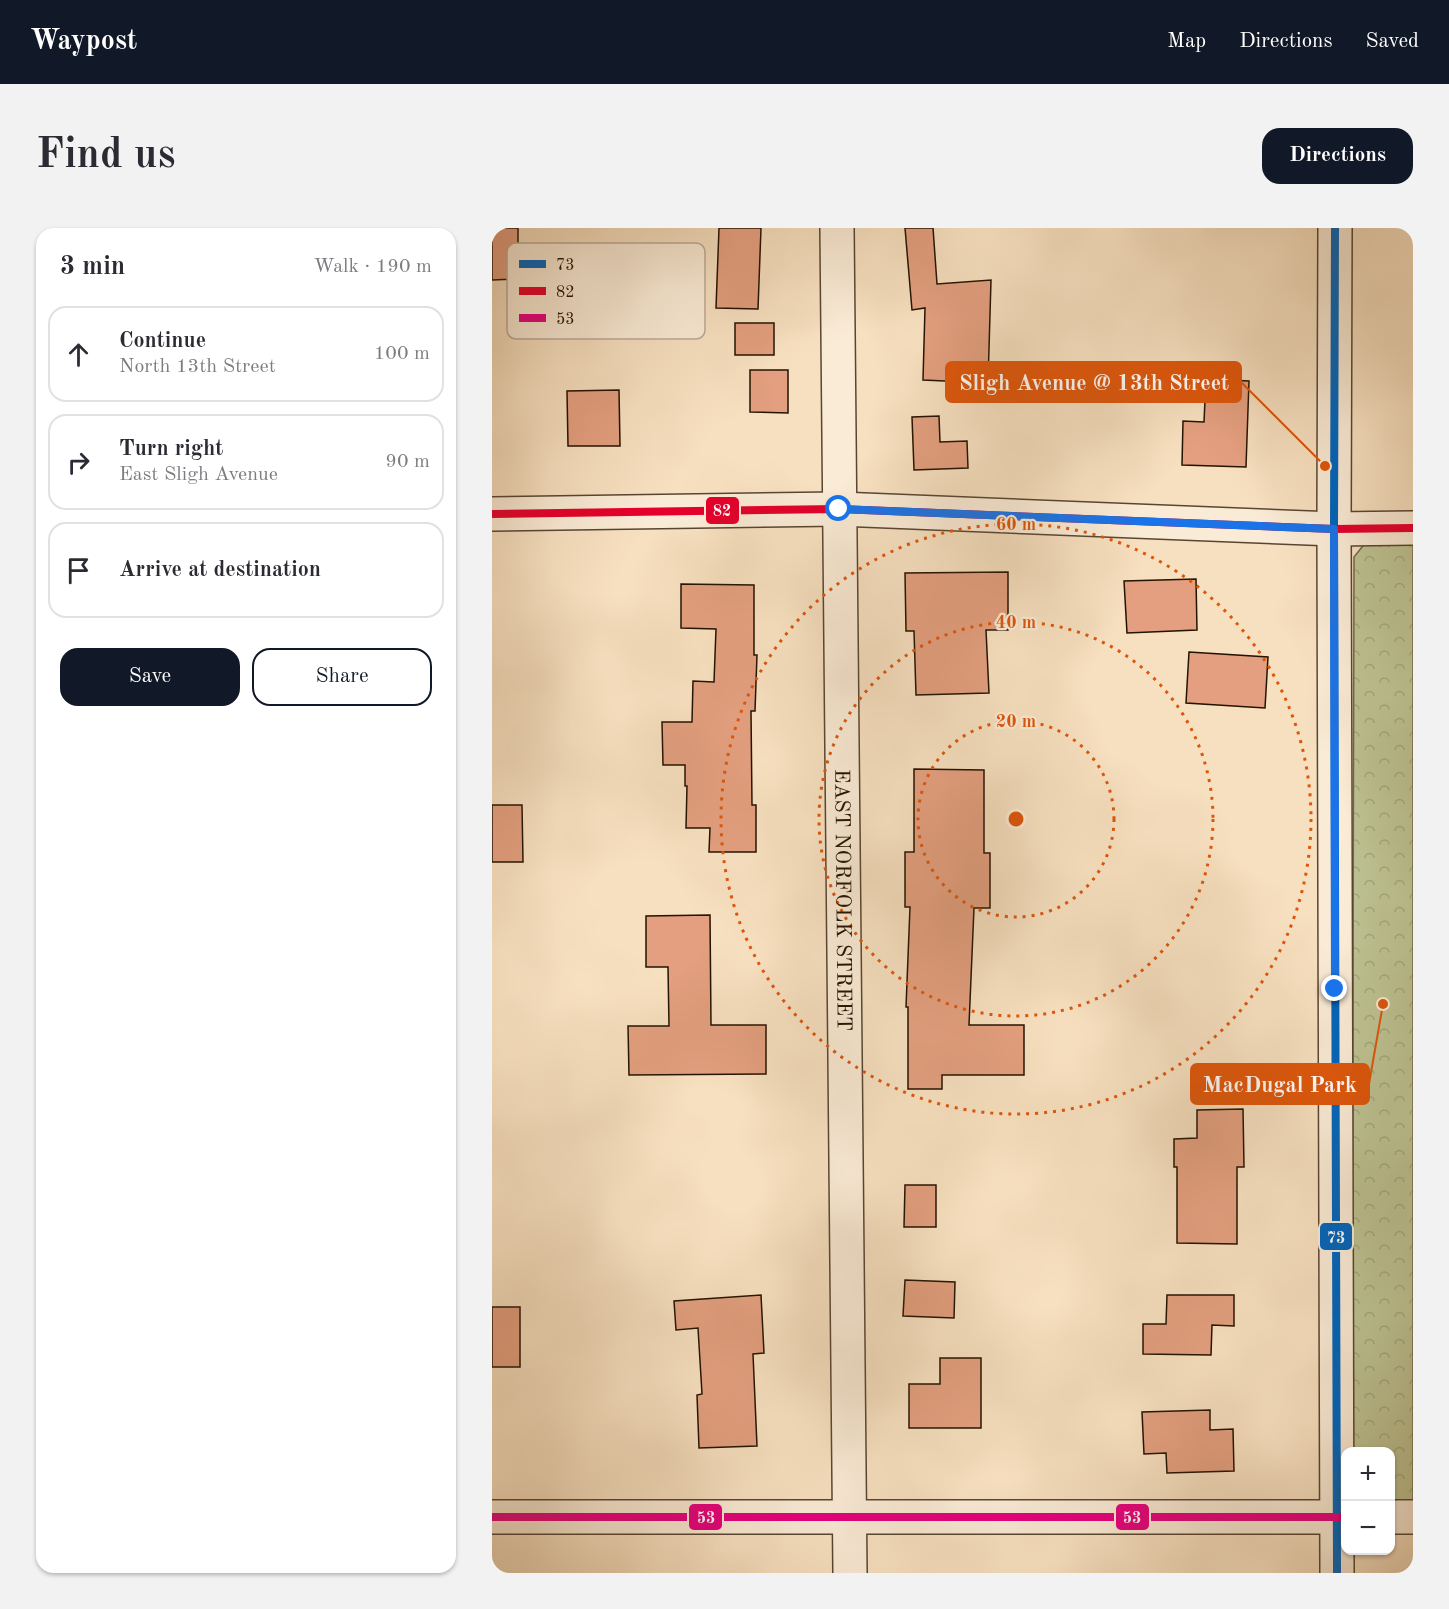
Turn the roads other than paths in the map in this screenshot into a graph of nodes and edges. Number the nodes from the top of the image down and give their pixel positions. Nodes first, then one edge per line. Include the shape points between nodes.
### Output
1 (837, 228) edge
2 (1335, 228) edge
3 (839, 509) junction
4 (492, 514) edge
5 (1413, 528) edge
6 (1334, 529) junction
7 (492, 1517) edge
8 (1341, 1517) edge
9 (1395, 1517) edge
10 (1413, 1517) edge
11 (850, 1518) junction
12 (850, 1573) edge
13 (1337, 1573) edge

1 - 3 street, EAST NORFOLK STREET
2 - 6 street
3 - 4 street
3 - 6 street
3 - 11 street, EAST NORFOLK STREET
5 - 6 street
6 - 8 street
7 - 11 street
8 - 11 street
8 - 13 street
9 - 10 street
11 - 12 street, EAST NORFOLK STREET

